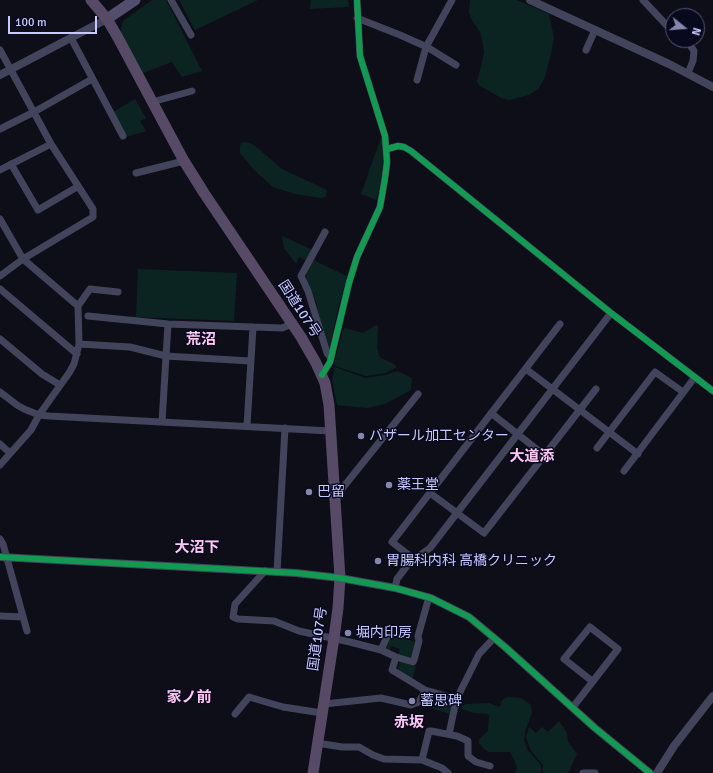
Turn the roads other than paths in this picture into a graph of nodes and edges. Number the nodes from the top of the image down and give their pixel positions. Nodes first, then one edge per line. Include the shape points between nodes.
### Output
1 (91, 0) edge
2 (135, 0) edge
3 (171, 0) edge
4 (357, 0) edge
5 (452, 0) edge
6 (530, 0) edge
7 (643, 0) edge
8 (357, 18) junction
9 (107, 19) junction
10 (665, 23) edge
11 (595, 30) junction
12 (191, 34) dead end
13 (71, 38) junction
14 (426, 47) junction
15 (692, 48) edge
16 (0, 50) edge
17 (586, 50) dead end
18 (456, 65) dead end
19 (10, 69) junction
20 (688, 73) junction
21 (0, 75) edge
22 (92, 79) junction
23 (417, 80) dead end
24 (713, 87) edge
25 (192, 91) dead end
26 (152, 102) junction
27 (34, 112) junction
28 (0, 129) edge
29 (123, 136) dead end
30 (51, 144) junction
31 (387, 149) junction
32 (184, 161) junction
33 (11, 164) junction
34 (0, 170) edge
35 (136, 173) dead end
36 (77, 187) junction
37 (0, 218) edge
38 (325, 232) dead end
39 (23, 259) junction
40 (0, 276) edge
41 (0, 288) edge
42 (118, 292) dead end
43 (78, 306) junction
44 (611, 313) junction
45 (88, 316) dead end
46 (168, 324) junction
47 (292, 324) junction
48 (560, 324) dead end
49 (253, 327) junction
50 (0, 339) edge
51 (79, 344) junction
52 (77, 354) junction
53 (166, 356) junction
54 (331, 358) junction
55 (250, 361) junction
56 (526, 369) junction
57 (322, 375) junction
58 (695, 377) junction
59 (60, 385) junction
60 (552, 388) junction
61 (596, 389) dead end
62 (713, 391) edge
63 (0, 392) edge
64 (683, 392) junction
65 (418, 394) dead end
66 (579, 410) junction
67 (491, 413) junction
68 (39, 415) junction
69 (162, 422) junction
70 (247, 426) junction
71 (286, 428) junction
72 (330, 431) junction
73 (609, 433) junction
74 (518, 434) junction
75 (0, 444) edge
76 (597, 448) dead end
77 (10, 452) junction
78 (638, 454) junction
79 (544, 455) junction
80 (0, 465) edge
81 (624, 471) dead end
82 (336, 493) junction
83 (430, 493) junction
84 (457, 513) junction
85 (0, 538) edge
86 (3, 558) edge
87 (414, 559) junction
88 (265, 571) junction
89 (277, 572) junction
90 (340, 578) junction
91 (395, 588) junction
92 (429, 597) junction
93 (0, 616) edge
94 (23, 617) junction
95 (390, 630) dead end
96 (27, 631) dead end
97 (334, 638) junction
98 (494, 638) junction
99 (381, 650) junction
100 (396, 657) junction
101 (592, 681) junction
102 (425, 690) junction
103 (713, 696) edge
104 (457, 699) junction
105 (573, 707) junction
106 (323, 709) junction
107 (235, 714) dead end
108 (449, 734) junction
109 (317, 743) junction
110 (422, 760) junction
111 (490, 766) dead end
112 (313, 773) edge
113 (448, 773) edge
114 (583, 773) edge
115 (595, 773) edge
116 (650, 773) edge
117 (657, 773) edge

1 - 9 highway, 国道107号
2 - 9 main road
3 - 12 street
4 - 8 street
5 - 14 street
6 - 11 street
7 - 10 street
8 - 14 street
8 - 31 street via 360,56
9 - 13 street
9 - 26 highway, 国道107号
11 - 17 street
11 - 20 street
13 - 19 street
13 - 22 street
14 - 18 street
14 - 23 street
15 - 20 street via 693,62
16 - 19 street
19 - 21 street
19 - 27 street
20 - 24 street
22 - 27 street
22 - 29 street
25 - 26 street
26 - 32 highway, 国道107号
27 - 28 street
27 - 30 street
30 - 33 street
30 - 36 street
31 - 44 street via 398,146 411,151
31 - 54 street via 380,207 357,257
32 - 35 street
32 - 47 highway, 国道107号
33 - 34 street
33 - 36 street via 38,210
36 - 39 street via 93,209 93,217
37 - 39 street
38 - 54 street via 301,276 327,353
39 - 40 street
39 - 43 street
41 - 52 street
42 - 43 street via 90,289
43 - 51 street
44 - 58 street
44 - 60 street
45 - 46 street
46 - 49 street
46 - 53 street
47 - 49 street via 282,328
47 - 57 highway, 国道107号
48 - 56 street
49 - 55 street
50 - 59 street via 42,374
51 - 52 street
51 - 53 street via 130,346
52 - 59 street via 69,373
53 - 55 street
53 - 69 street
54 - 57 street
55 - 70 street
56 - 60 street
56 - 67 street
57 - 72 highway, 国道107号 via 329,405
58 - 62 street
58 - 64 street
59 - 68 street
60 - 66 street
60 - 74 street
61 - 66 street
63 - 68 street via 17,405
64 - 73 street via 656,372
64 - 78 street
65 - 82 street
66 - 73 street
66 - 79 street
67 - 74 street
67 - 83 street
68 - 69 street
68 - 77 street via 31,430
69 - 70 street
70 - 71 street
71 - 72 street
71 - 89 street
72 - 82 highway, 国道107号
73 - 76 street
73 - 78 street
74 - 79 street
74 - 84 street
75 - 77 street
77 - 80 street
78 - 81 street
79 - 84 street via 484,533
82 - 90 highway, 国道107号
83 - 84 street
83 - 87 street via 392,542
84 - 87 street via 430,548
85 - 86 street via 3,544
86 - 88 street
86 - 94 street
87 - 91 street via 397,579
88 - 89 street
88 - 97 street via 235,604 233,617 274,621
89 - 90 street
90 - 91 street
90 - 97 highway, 国道107号
91 - 92 street
92 - 98 street via 469,617
92 - 100 street via 413,662
93 - 94 street
94 - 96 street
95 - 99 street
97 - 99 street
97 - 106 highway, 国道107号
98 - 104 street via 479,654
98 - 105 street
99 - 100 street
100 - 102 street via 392,670
101 - 101 street via 618,649 590,627 564,659
101 - 105 street
102 - 104 street
102 - 106 street via 419,702 411,705 381,698
103 - 117 street via 674,746
104 - 108 street
105 - 116 street
106 - 107 street via 283,707 249,697
106 - 109 highway, 国道107号
108 - 110 street via 429,731
108 - 111 street via 468,741 468,756 476,762
109 - 110 street via 359,747 384,759
109 - 112 highway, 国道107号
110 - 113 street
114 - 115 street

